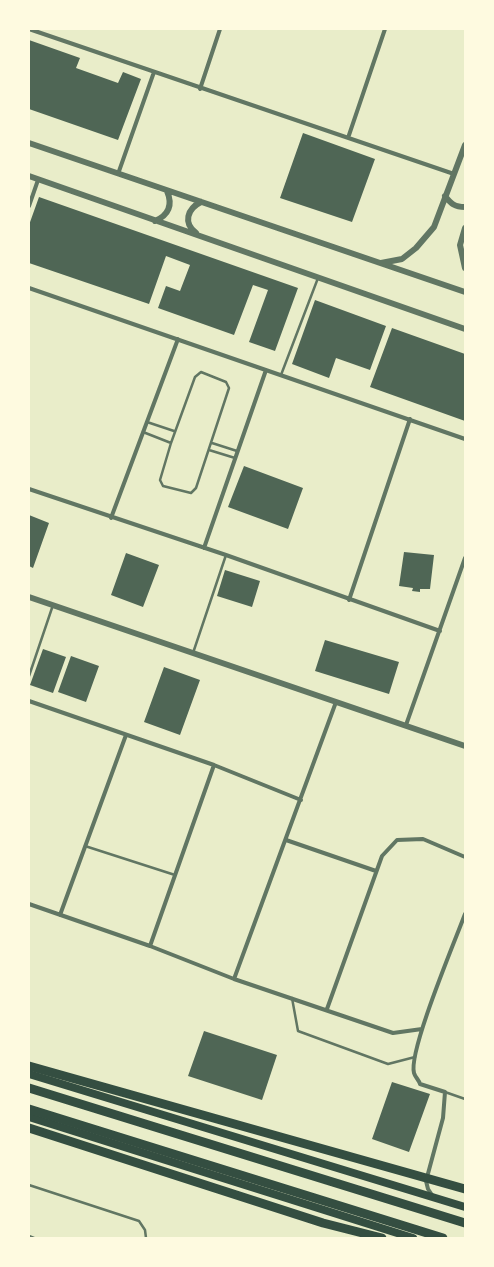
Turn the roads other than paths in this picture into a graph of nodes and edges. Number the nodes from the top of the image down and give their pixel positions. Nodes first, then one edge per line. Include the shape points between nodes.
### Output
1 (29, 29) edge
2 (220, 29) edge
3 (385, 29) edge
4 (154, 72) junction
5 (200, 88) junction
6 (348, 138) junction
7 (29, 143) edge
8 (465, 145) edge
9 (118, 174) junction
10 (454, 174) junction
11 (29, 176) edge
12 (38, 180) junction
13 (167, 191) junction
14 (445, 196) junction
15 (201, 202) junction
16 (29, 206) edge
17 (465, 207) edge
18 (154, 221) junction
19 (465, 228) edge
20 (198, 234) junction
21 (381, 263) junction
22 (465, 268) edge
23 (318, 278) junction
24 (29, 288) edge
25 (465, 292) edge
26 (465, 329) edge
27 (178, 339) junction
28 (266, 370) junction
29 (281, 375) junction
30 (410, 419) junction
31 (148, 422) junction
32 (174, 431) junction
33 (143, 432) junction
34 (465, 438) edge
35 (171, 443) junction
36 (212, 443) junction
37 (210, 450) junction
38 (237, 451) junction
39 (235, 458) junction
40 (29, 489) edge
41 (112, 518) junction
42 (204, 548) junction
43 (226, 555) junction
44 (465, 558) edge
45 (29, 597) edge
46 (349, 600) junction
47 (53, 605) junction
48 (440, 631) junction
49 (193, 653) junction
50 (29, 676) edge
51 (29, 702) edge
52 (336, 702) junction
53 (406, 725) junction
54 (126, 735) junction
55 (465, 746) edge
56 (214, 766) junction
57 (301, 800) junction
58 (286, 840) junction
59 (86, 846) junction
60 (465, 857) edge
61 (376, 871) junction
62 (175, 875) junction
63 (29, 904) edge
64 (465, 914) edge
65 (60, 915) junction
66 (150, 946) junction
67 (234, 979) junction
68 (292, 998) junction
69 (327, 1009) junction
70 (422, 1028) junction
71 (415, 1057) junction
72 (29, 1066) edge
73 (29, 1074) edge
74 (29, 1088) edge
75 (445, 1092) junction
76 (465, 1099) edge
77 (29, 1109) edge
78 (29, 1117) edge
79 (29, 1128) edge
80 (29, 1185) edge
81 (465, 1188) edge
82 (434, 1197) junction
83 (465, 1207) edge
84 (465, 1223) edge
85 (29, 1236) edge
86 (34, 1238) edge
87 (146, 1238) edge
88 (382, 1238) edge
89 (413, 1238) edge
90 (443, 1238) edge

1 - 4 street
2 - 5 street
3 - 6 street
4 - 5 street
4 - 9 street
5 - 6 street
6 - 10 street
7 - 9 street
8 - 10 street
9 - 13 street
10 - 14 street
11 - 12 street
12 - 16 street
12 - 18 street
13 - 15 street
13 - 18 street via 170,206 167,213
14 - 17 street via 450,203
14 - 21 street via 434,227 416,248 402,259
15 - 20 street via 194,206 188,217 191,229
15 - 21 street
18 - 20 street
19 - 22 street via 460,245
20 - 23 street
21 - 25 street
23 - 26 street
23 - 29 lane
24 - 27 street
27 - 28 street
27 - 31 street
28 - 29 street
28 - 38 street
29 - 30 street
30 - 34 street
30 - 46 street
31 - 32 lane
31 - 33 street
32 - 35 lane
32 - 36 lane via 194,377 201,372 226,382 229,388
33 - 35 lane
33 - 41 street
35 - 37 lane via 160,480 163,486 191,493 196,488
36 - 37 lane
36 - 38 lane
37 - 39 lane
38 - 39 street
39 - 42 street
40 - 41 street
41 - 42 street
42 - 43 street
43 - 46 street
43 - 49 lane
44 - 48 street
45 - 47 street
46 - 48 street
47 - 49 street
47 - 50 lane
48 - 53 street
49 - 52 street
51 - 54 street
52 - 53 street
52 - 57 street
53 - 55 street
54 - 56 street
54 - 59 street
56 - 57 street
56 - 62 street
57 - 58 street
58 - 61 street
58 - 67 street
59 - 62 lane
59 - 65 street
60 - 61 street via 423,839 397,840 382,856
61 - 69 street
62 - 66 street
63 - 65 street
64 - 70 street
65 - 66 street
66 - 67 street
67 - 68 street
68 - 69 street
68 - 71 lane via 298,1031 388,1064
69 - 70 street via 393,1033
70 - 71 street
71 - 75 street via 414,1072 420,1084
72 - 81 highway
73 - 82 main road
74 - 84 highway
75 - 76 lane
75 - 82 street via 443,1118 426,1182
77 - 90 highway
78 - 89 main road
79 - 88 highway via 323,1223
80 - 87 lane via 139,1221 145,1230
82 - 83 main road
85 - 86 lane

